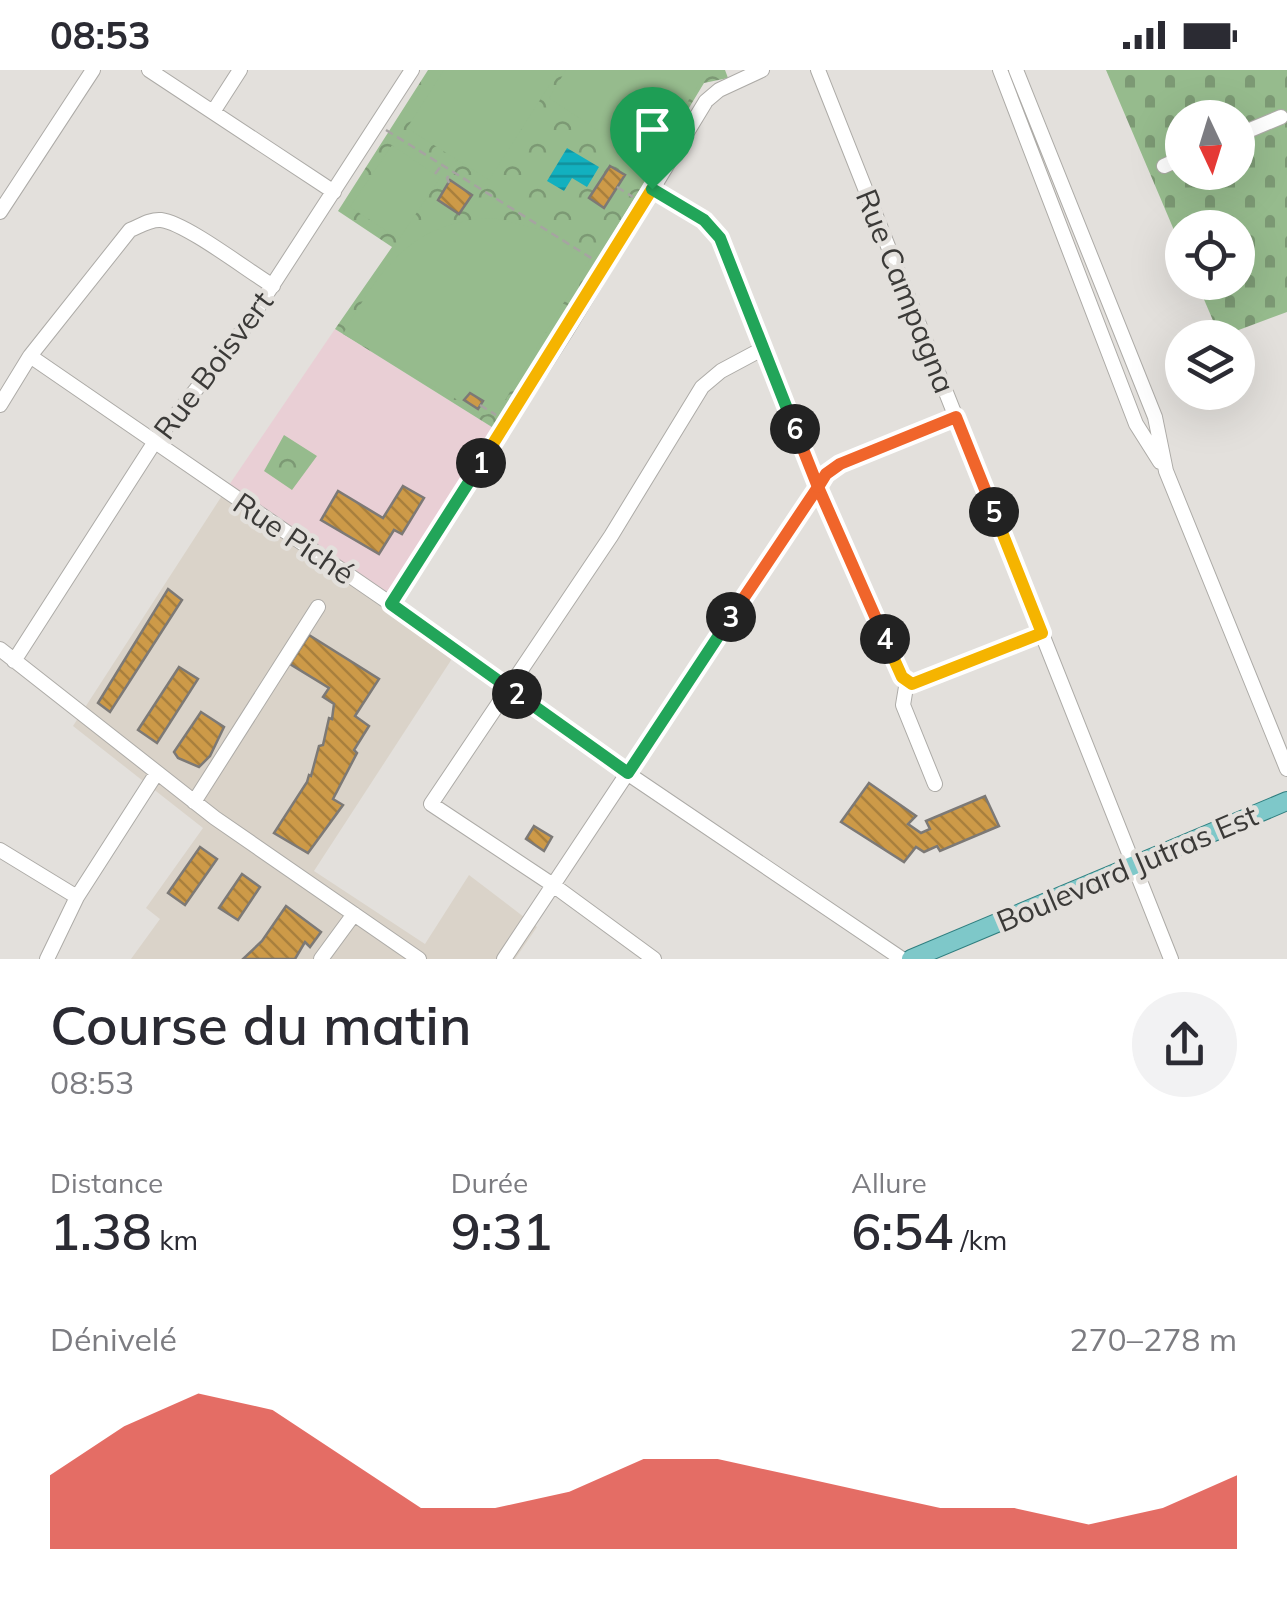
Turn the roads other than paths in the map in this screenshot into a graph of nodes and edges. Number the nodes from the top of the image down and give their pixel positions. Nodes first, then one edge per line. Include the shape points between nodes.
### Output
1 (93, 70) edge
2 (149, 70) edge
3 (240, 70) edge
4 (412, 70) edge
5 (762, 70) edge
6 (818, 70) edge
7 (1000, 70) edge
8 (1016, 70) edge
9 (213, 112) junction
10 (1281, 118) dead end
11 (1255, 129) edge
12 (334, 192) junction
13 (648, 196) junction
14 (0, 212) edge
15 (1073, 212) junction
16 (1057, 218) junction
17 (273, 286) junction
18 (764, 348) junction
19 (30, 356) junction
20 (1142, 383) junction
21 (1123, 390) junction
22 (0, 405) edge
23 (956, 417) junction
24 (154, 444) junction
25 (1166, 471) junction
26 (818, 487) junction
27 (391, 604) junction
28 (318, 607) dead end
29 (1042, 633) junction
30 (0, 649) edge
31 (14, 661) junction
32 (907, 681) junction
33 (509, 688) junction
34 (1287, 770) edge
35 (628, 773) junction
36 (156, 774) junction
37 (934, 784) dead end
38 (1287, 801) edge
39 (194, 802) junction
40 (0, 850) edge
41 (1134, 865) junction
42 (553, 885) junction
43 (77, 897) junction
44 (354, 914) junction
45 (47, 959) edge
46 (321, 959) edge
47 (419, 959) edge
48 (504, 959) edge
49 (654, 959) edge
50 (902, 959) edge
51 (911, 959) edge
52 (1171, 959) edge

1 - 14 street
2 - 9 street
3 - 9 street
4 - 12 street, Rue Boisvert
5 - 13 street via 706,101
6 - 23 street, Rue Campagna
7 - 16 street
8 - 15 street
9 - 12 street
10 - 11 street
12 - 17 street, Rue Boisvert
13 - 18 street via 713,226
13 - 27 street
15 - 16 street
15 - 20 street
16 - 21 street
17 - 19 street via 178,226 154,220 130,230
17 - 24 street, Rue Boisvert
18 - 26 street
18 - 33 street via 702,386
19 - 22 street
19 - 24 street, Rue Piché
20 - 21 street
20 - 25 street
21 - 25 street
23 - 26 street via 840,464
23 - 29 street, Rue Campagna
24 - 27 street, Rue Piché
24 - 31 street, Rue Boisvert
25 - 34 street
26 - 32 street
26 - 35 street
27 - 33 street, Rue Piché
28 - 39 street
29 - 32 street via 920,682
29 - 41 street, Rue Campagna
30 - 31 street
31 - 36 street
32 - 37 street via 903,705
33 - 35 street, Rue Piché
33 - 42 street via 431,804
35 - 42 street
35 - 50 street, Rue Piché
36 - 39 street
36 - 43 street
38 - 41 main road, Boulevard Jutras Est
39 - 44 street
40 - 43 street
41 - 51 main road, Boulevard Jutras Est
41 - 52 street, Rue Campagna
42 - 48 street
42 - 49 street
43 - 45 street
44 - 46 street
44 - 47 street

